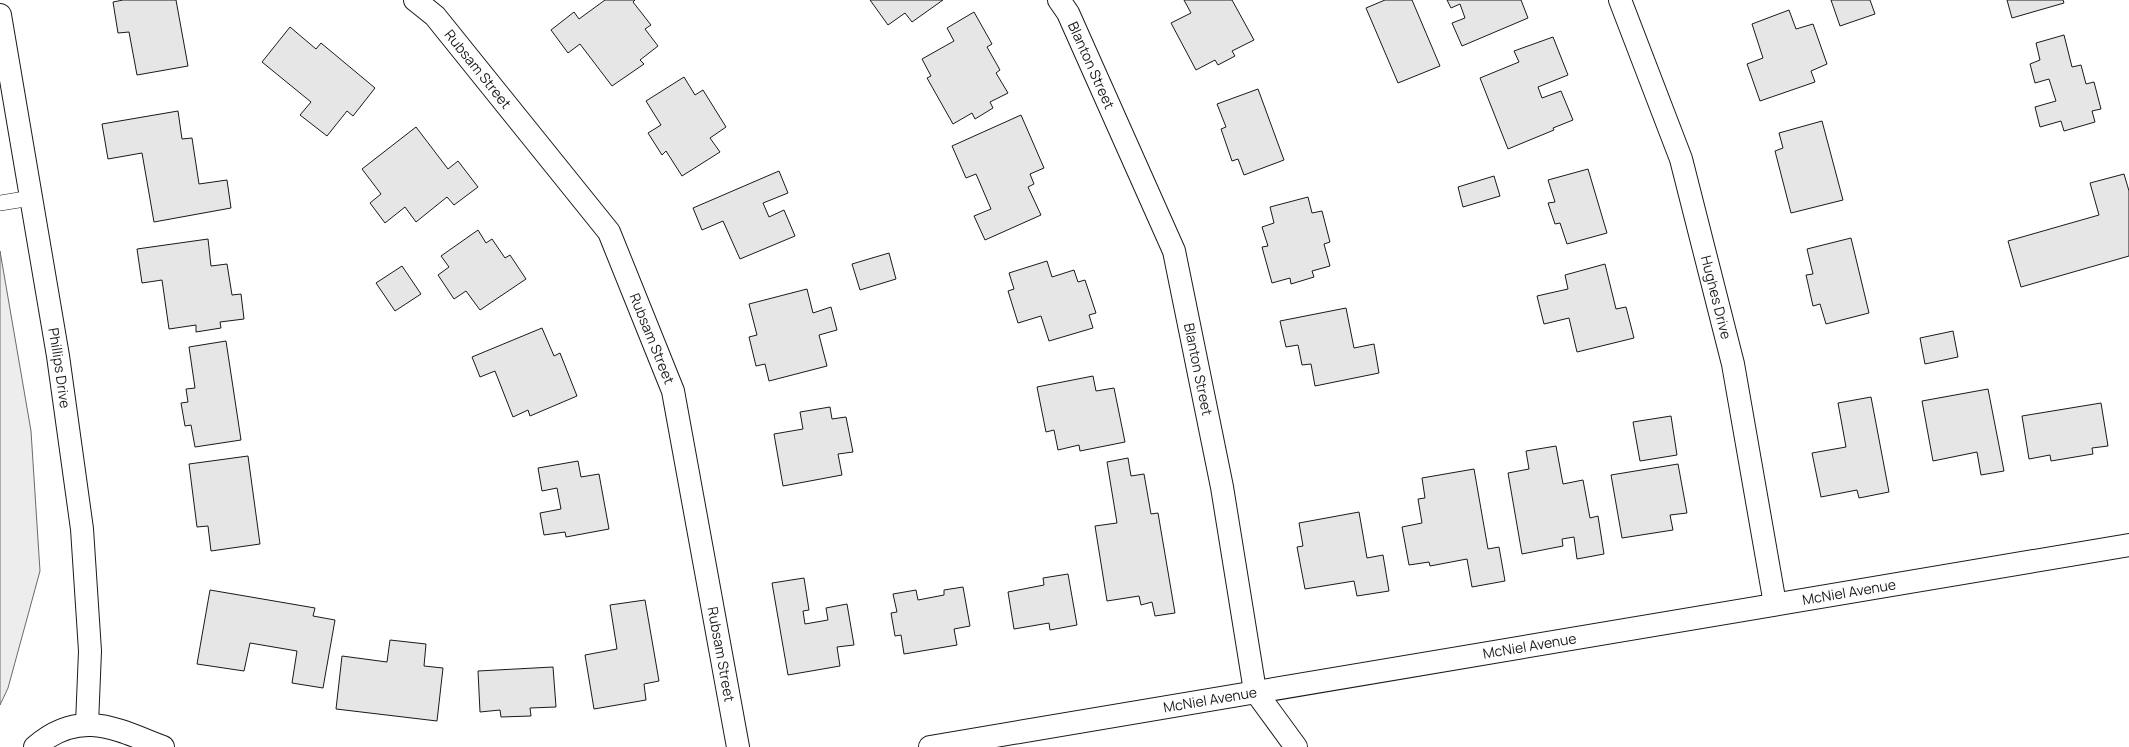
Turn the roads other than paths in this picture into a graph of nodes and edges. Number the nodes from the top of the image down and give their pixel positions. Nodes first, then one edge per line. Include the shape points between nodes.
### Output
1 (415, 0) edge
2 (1059, 0) edge
3 (1620, 0) edge
4 (0, 15) edge
5 (31, 198) junction
6 (0, 203) edge
7 (2129, 545) edge
8 (1775, 604) junction
9 (1255, 691) junction
10 (87, 724) junction
11 (35, 747) edge
12 (163, 747) edge
13 (738, 747) edge
14 (930, 747) edge
15 (1296, 747) edge

1 - 13 street, Rubsam Street via 435,16 609,232 673,391
2 - 9 street, Blanton Street via 1068,13 1174,251 1222,487
3 - 8 street, Hughes Drive via 1681,159 1733,364
4 - 5 street, Phillips Drive
5 - 6 lane
5 - 10 street, Phillips Drive via 58,356 82,529 90,650
7 - 8 street, McNiel Avenue
8 - 9 street, McNiel Avenue
9 - 14 street, McNiel Avenue
9 - 15 street, Blanton Street
10 - 11 street via 63,730
10 - 12 street via 107,726

